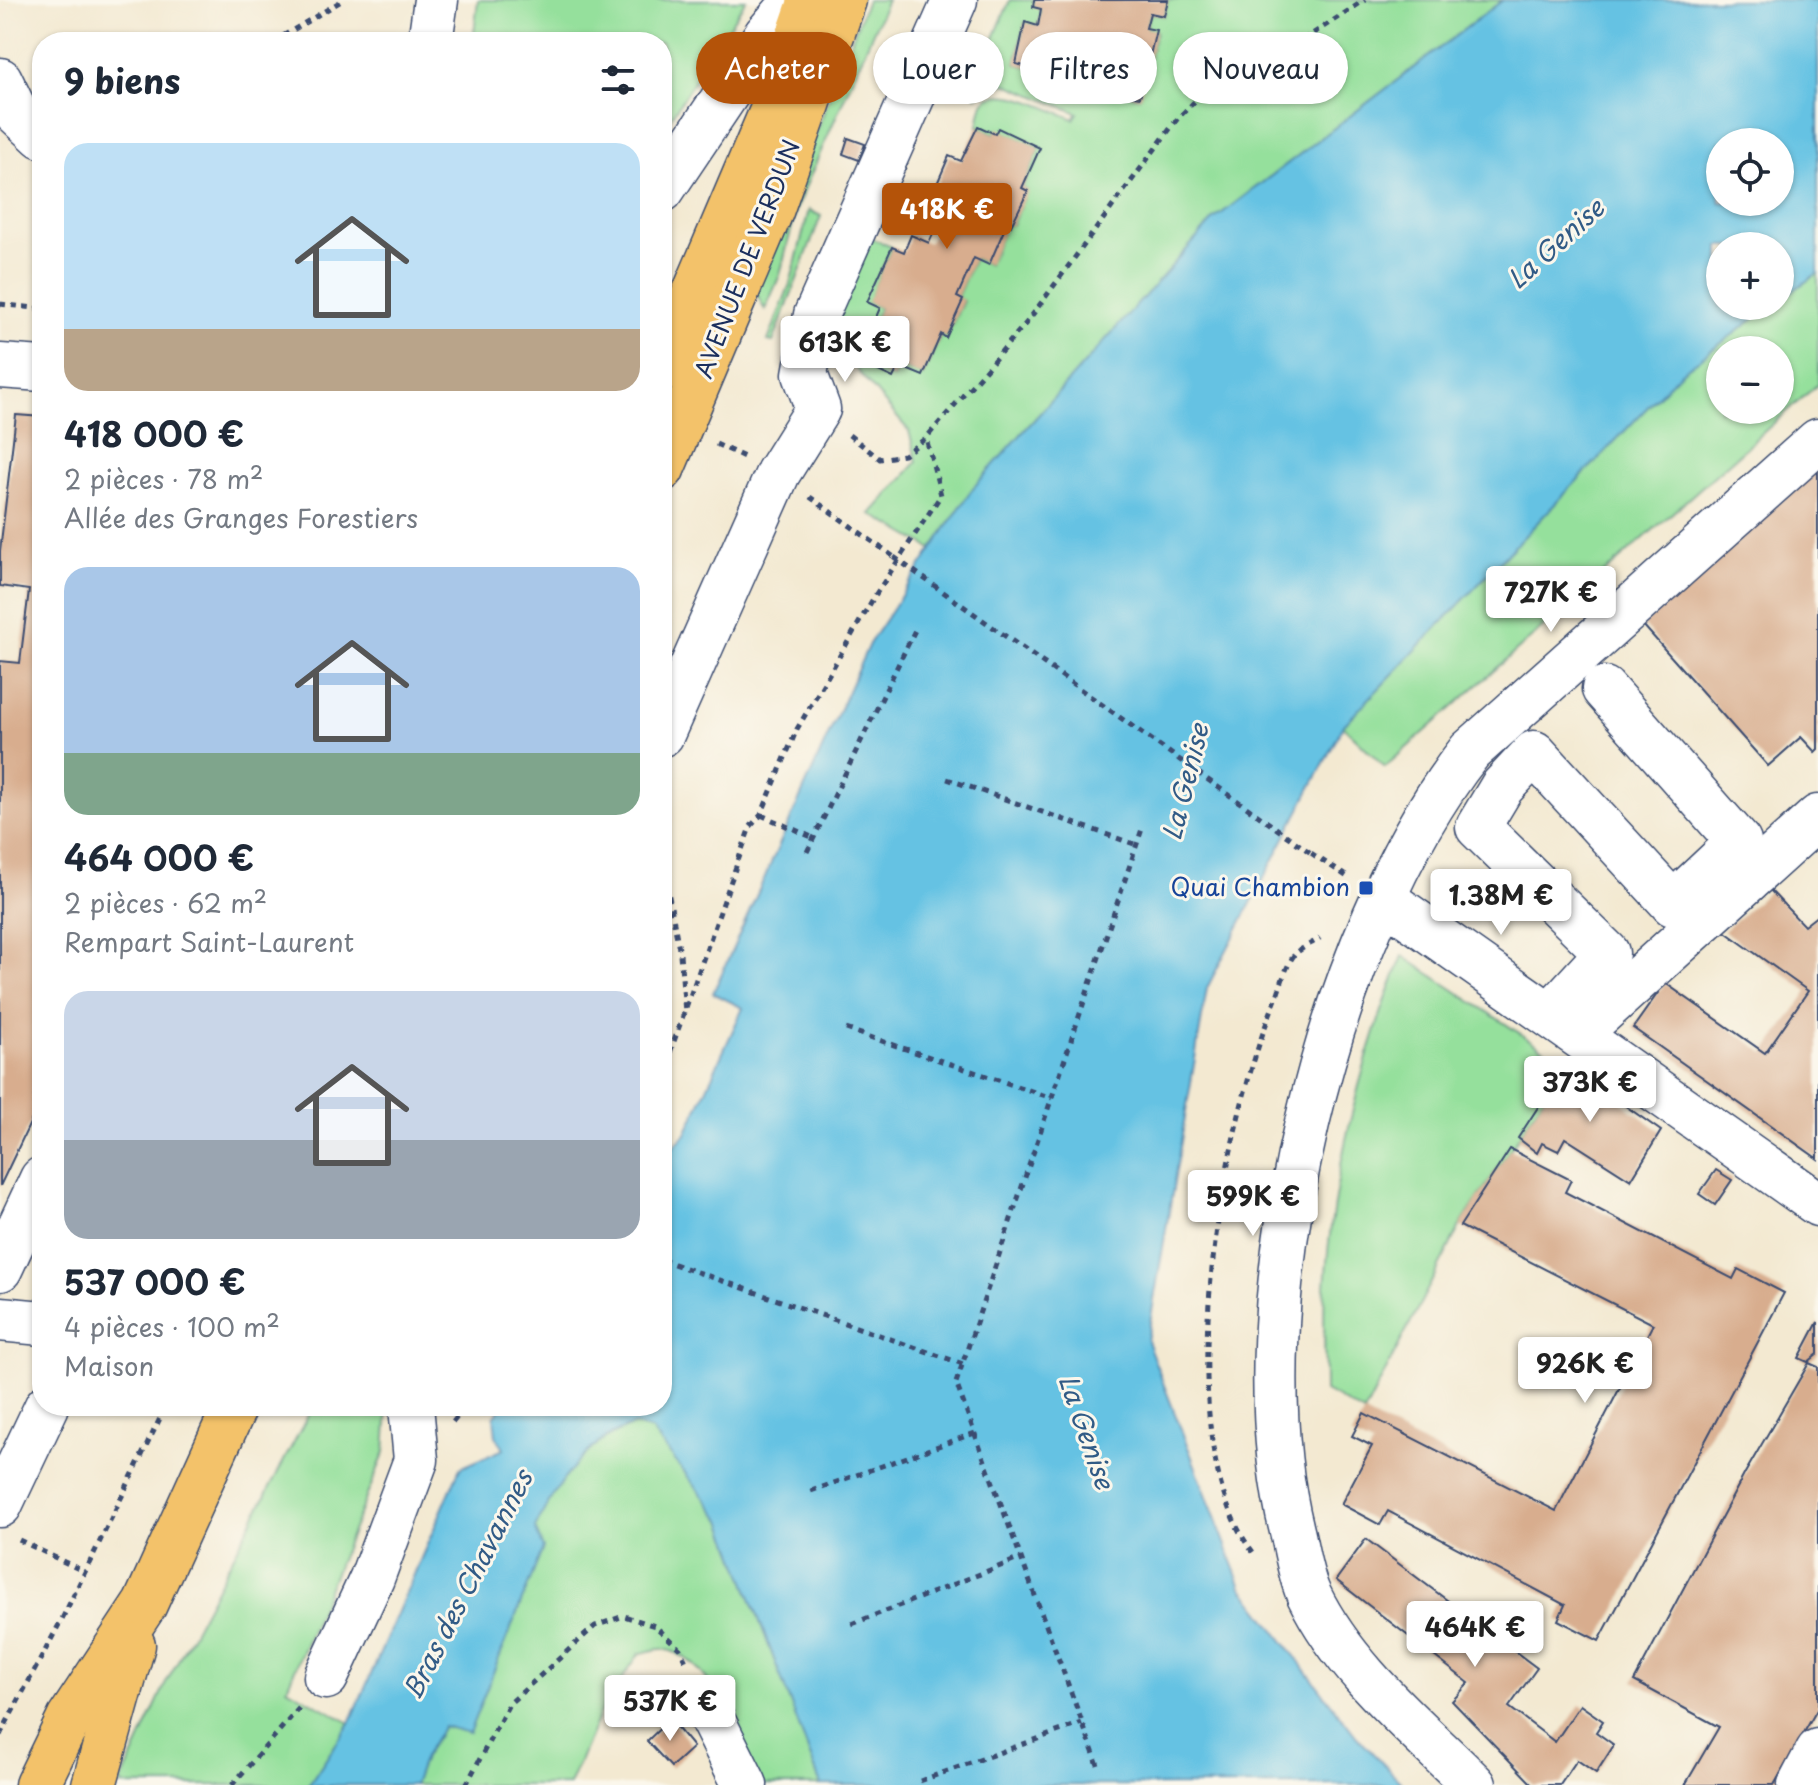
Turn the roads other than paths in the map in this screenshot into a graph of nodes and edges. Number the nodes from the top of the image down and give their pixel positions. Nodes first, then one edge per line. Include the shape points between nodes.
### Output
1 (436, 0) edge
2 (796, 0) edge
3 (811, 0) edge
4 (844, 0) edge
5 (955, 0) edge
6 (431, 32) edge
7 (0, 80) edge
8 (32, 127) edge
9 (672, 175) edge
10 (672, 346) edge
11 (0, 366) edge
12 (32, 368) edge
13 (1818, 441) edge
14 (672, 445) edge
15 (1604, 689) dead end
16 (672, 712) edge
17 (1818, 817) edge
18 (1364, 896) junction
19 (1565, 1024) junction
20 (32, 1200) edge
21 (1818, 1204) edge
22 (0, 1269) edge
23 (0, 1319) edge
24 (32, 1322) edge
25 (44, 1416) edge
26 (230, 1416) edge
27 (412, 1416) edge
28 (7, 1521) edge
29 (145, 1604) junction
30 (326, 1677) road end
31 (702, 1699) road end
32 (1818, 1751) edge
33 (37, 1785) edge
34 (94, 1785) edge
35 (745, 1785) edge
36 (1474, 1785) edge
37 (1800, 1785) edge

1 - 6 street
2 - 9 street via 766,35
3 - 10 main road, AVENUE DE VERDUN via 777,99
4 - 14 main road, AVENUE DE VERDUN via 771,211
5 - 16 street via 816,315 805,374 818,409 778,473
7 - 8 street via 15,111
11 - 12 street
13 - 18 street via 1470,751 1435,795 1399,858
15 - 19 street via 1739,842 1673,904 1534,753 1502,787 1478,827 1607,953
17 - 19 street
18 - 19 street
18 - 36 street via 1297,1162 1277,1310 1275,1396 1283,1494 1308,1593 1352,1664
19 - 21 street
20 - 22 street
23 - 24 street
25 - 28 street
26 - 29 main road
27 - 30 street via 416,1460 372,1578
29 - 33 main road via 69,1719
29 - 34 main road
31 - 35 street
32 - 37 street

